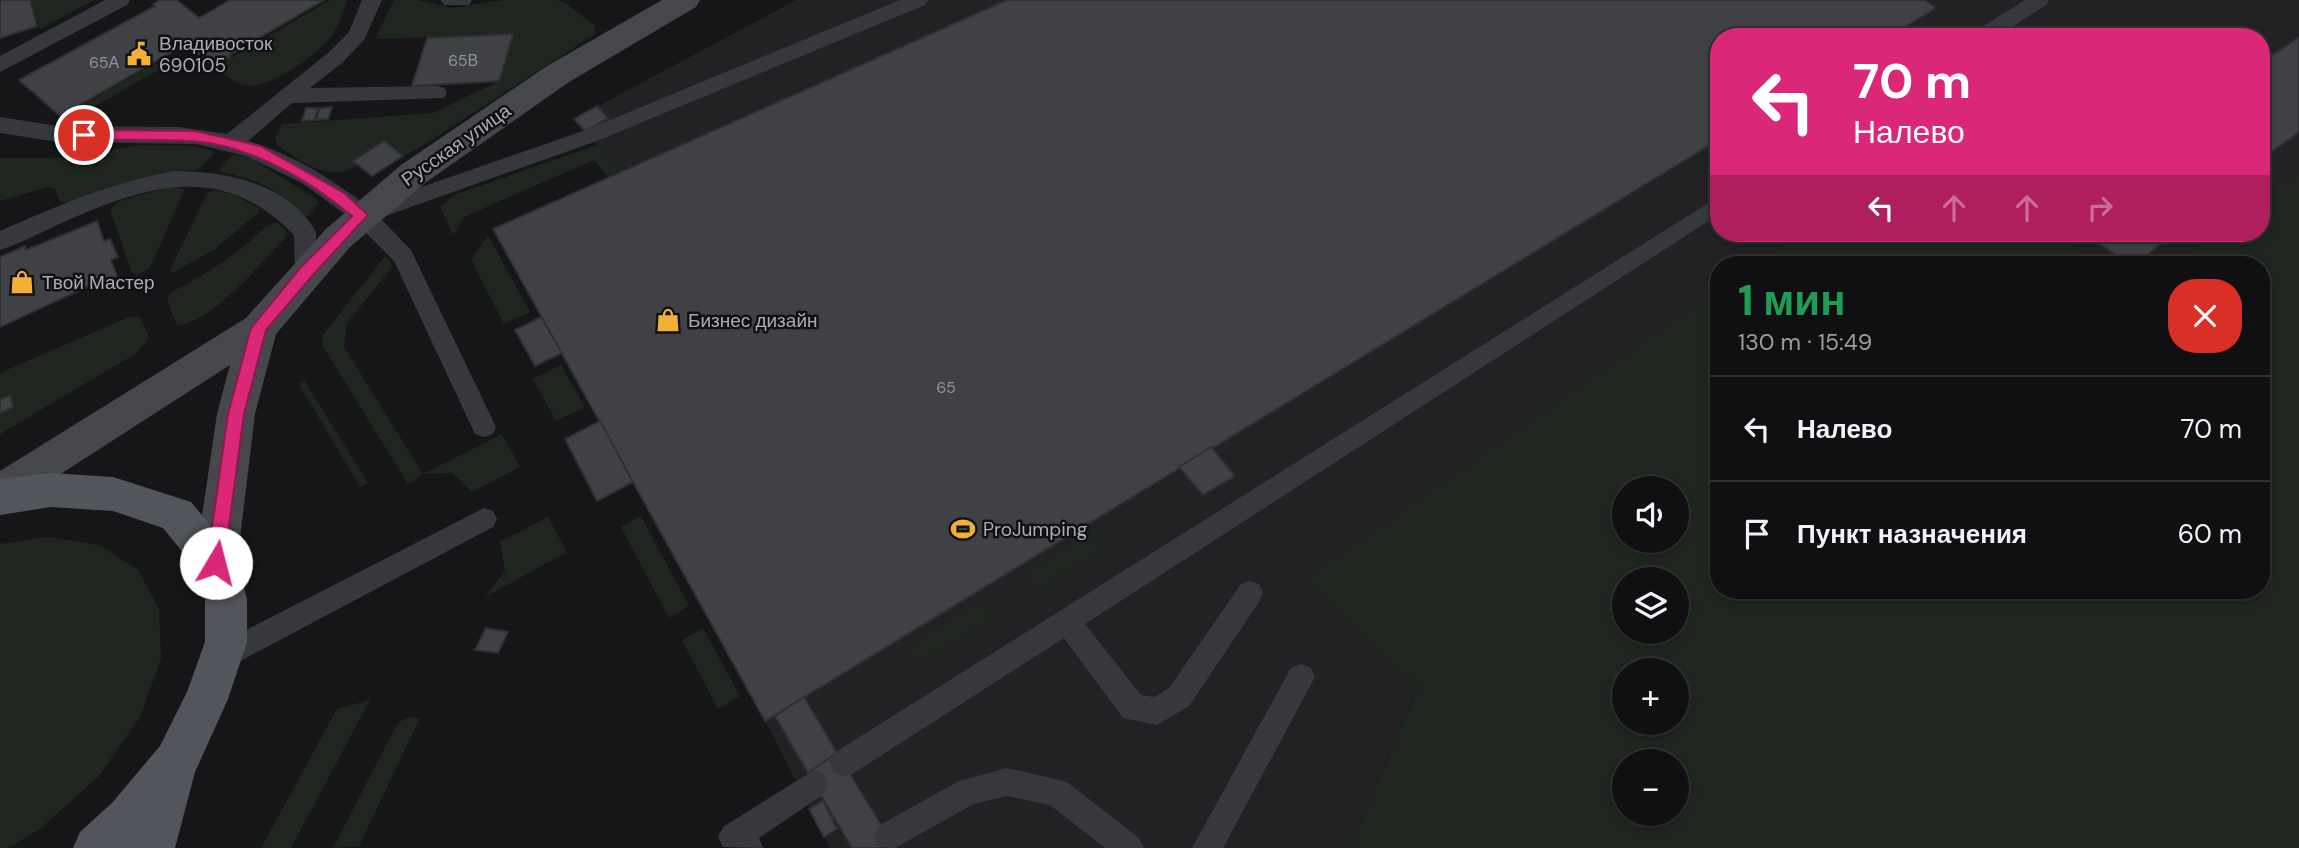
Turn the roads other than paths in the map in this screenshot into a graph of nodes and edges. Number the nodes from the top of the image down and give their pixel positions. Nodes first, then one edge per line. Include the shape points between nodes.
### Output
1 (120, 0) edge
2 (372, 0) edge
3 (452, 0) edge
4 (462, 0) edge
5 (685, 0) edge
6 (918, 0) edge
7 (2039, 0) edge
8 (1995, 28) edge
9 (0, 65) edge
10 (437, 93) dead end
11 (287, 96) junction
12 (0, 125) edge
13 (231, 143) junction
14 (1710, 210) edge
15 (361, 215) junction
16 (0, 241) edge
17 (306, 271) junction
18 (259, 328) junction
19 (484, 427) dead end
20 (0, 494) edge
21 (484, 519) dead end
22 (216, 563) junction
23 (1250, 593) dead end
24 (1067, 621) junction
25 (221, 657) junction
26 (1301, 677) dead end
27 (176, 762) junction
28 (844, 764) dead end
29 (814, 784) dead end
30 (888, 836) dead end
31 (96, 848) edge
32 (152, 848) edge
33 (748, 848) edge
34 (1129, 848) edge
35 (1207, 848) edge

1 - 9 lane
2 - 11 lane via 357,35
3 - 4 lane
5 - 15 main road, Русская улица via 558,74
6 - 15 lane via 590,136
7 - 8 lane
10 - 11 lane
11 - 13 lane
12 - 13 lane via 56,134 195,136
13 - 15 lane via 260,151
14 - 24 lane
15 - 17 main road, Русская улица
15 - 19 lane via 403,257
16 - 17 lane via 138,186 168,178 203,178 242,187 278,206 305,232
17 - 18 main road, Русская улица
18 - 20 main road, Русская улица
18 - 22 main road, Русская улица via 236,414
20 - 22 main road via 51,490 113,494 177,515
21 - 25 lane
22 - 25 main road via 226,599 226,642
23 - 24 lane via 1180,697 1157,711 1133,708
24 - 28 lane
25 - 27 main road
26 - 35 lane
27 - 31 main road via 128,819
27 - 32 main road
29 - 33 lane via 733,837
30 - 34 lane via 969,792 1007,782 1057,792

